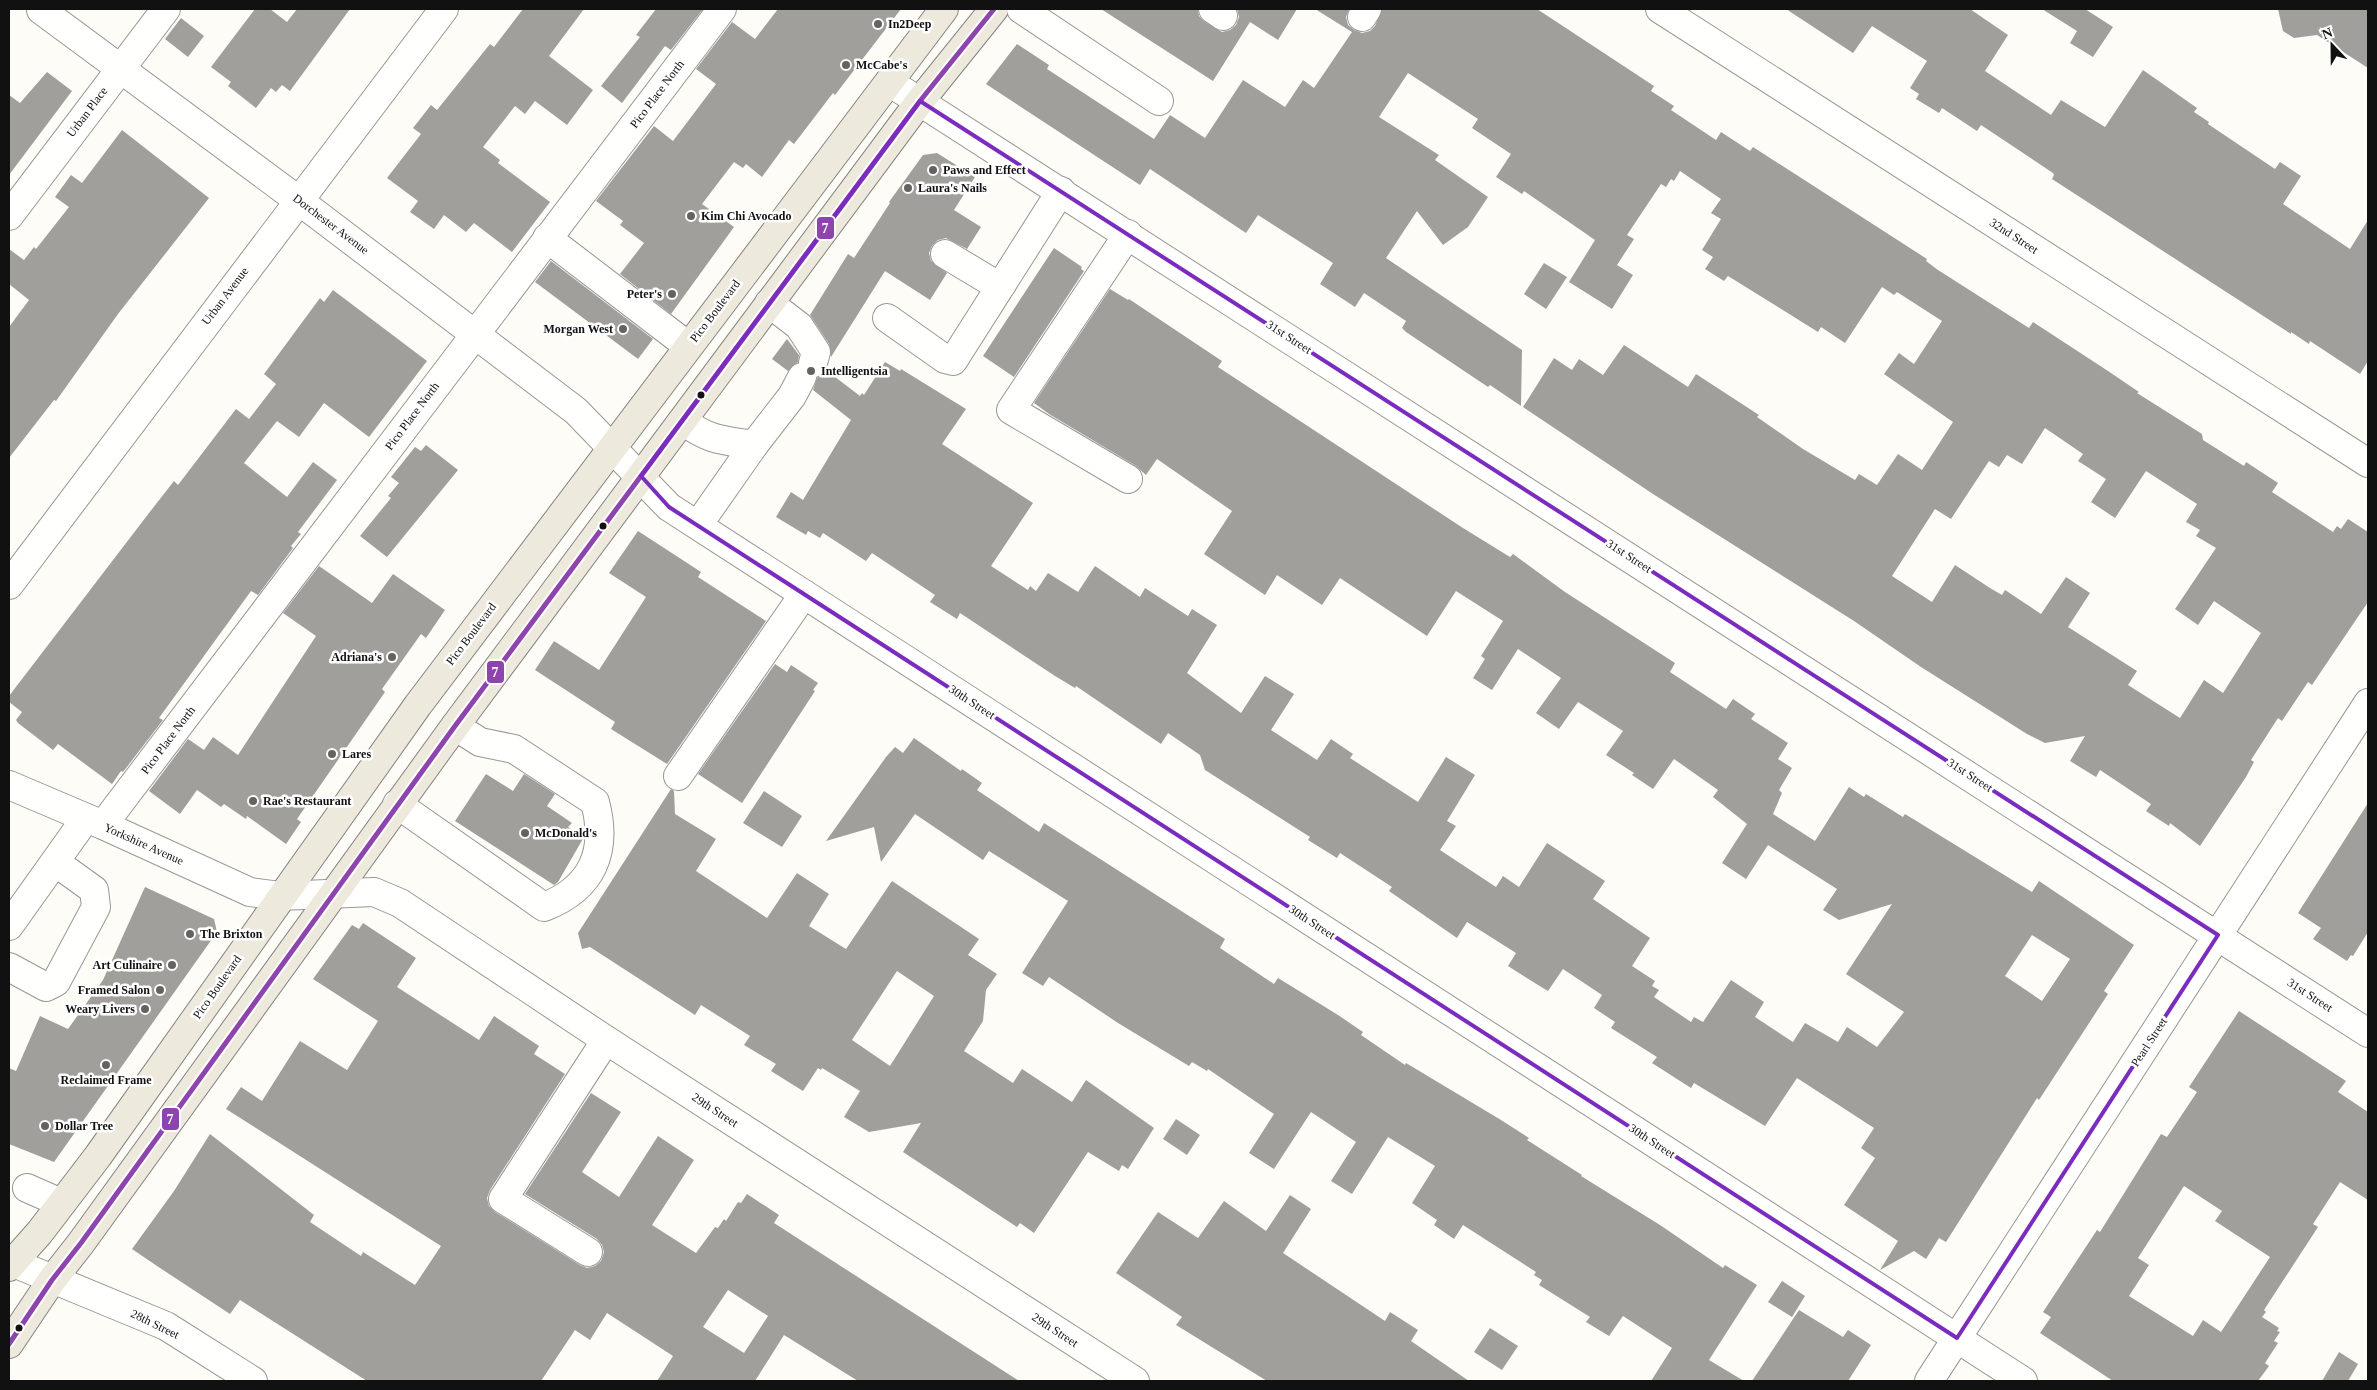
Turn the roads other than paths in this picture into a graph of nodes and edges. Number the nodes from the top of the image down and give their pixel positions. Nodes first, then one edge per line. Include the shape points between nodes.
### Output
1 (166, 9) edge
2 (444, 9) edge
3 (722, 9) edge
4 (944, 9) edge
5 (994, 9) edge
6 (1021, 9) edge
7 (1660, 9) edge
8 (41, 10) dead end
9 (121, 68) junction
10 (889, 82) junction
11 (920, 101) junction
12 (1158, 101) dead end
13 (1061, 191) junction
14 (298, 200) junction
15 (9, 216) edge
16 (1128, 234) junction
17 (547, 238) junction
18 (945, 254) dead end
19 (1002, 284) junction
20 (769, 303) junction
21 (886, 318) dead end
22 (475, 332) junction
23 (688, 346) junction
24 (683, 421) junction
25 (754, 445) junction
26 (613, 447) junction
27 (2368, 463) edge
28 (641, 476) junction
29 (1128, 479) dead end
30 (698, 525) junction
31 (9, 585) edge
32 (804, 594) junction
33 (2368, 702) edge
34 (455, 726) junction
35 (678, 776) dead end
36 (9, 786) edge
37 (397, 804) junction
38 (95, 822) junction
39 (55, 862) junction
40 (332, 895) junction
41 (280, 896) junction
42 (9, 926) edge
43 (2218, 935) junction
44 (9, 967) edge
45 (2368, 1033) edge
46 (606, 1040) junction
47 (27, 1188) dead end
48 (61, 1203) junction
49 (588, 1252) dead end
50 (10, 1263) edge
51 (52, 1280) junction
52 (1957, 1338) junction
53 (9, 1344) edge
54 (252, 1381) edge
55 (1134, 1381) edge
56 (1929, 1381) edge
57 (2023, 1381) edge

1 - 9 street, Urban Place
2 - 14 street, Urban Avenue
3 - 17 street, Pico Place North
4 - 10 main road, Pico Boulevard
5 - 11 main road
6 - 12 street
7 - 27 street, 32nd Street
8 - 9 street, Dorchester Avenue
9 - 14 street, Dorchester Avenue
9 - 15 street, Urban Place
10 - 11 street, 31st Street
10 - 23 main road, Pico Boulevard
11 - 13 street, 31st Street
11 - 20 main road
13 - 16 street, 31st Street
13 - 19 street
14 - 22 street, Dorchester Avenue
14 - 31 street, Urban Avenue
16 - 29 street via 1011,410
16 - 43 street, 31st Street
17 - 22 street, Pico Place North
17 - 23 street
18 - 19 street via 995,284
19 - 21 street via 953,361 944,359
20 - 24 main road
20 - 25 street via 799,326 816,352 792,396
22 - 26 street, Dorchester Avenue via 576,411
22 - 38 street, Pico Place North
23 - 26 main road, Pico Boulevard
24 - 25 street via 704,436 723,442
24 - 28 main road
25 - 30 street
26 - 28 street, 30th Street
26 - 41 main road, Pico Boulevard via 418,705
28 - 30 street, 30th Street via 669,507
28 - 34 main road
30 - 32 street, 30th Street
32 - 35 street
32 - 52 street, 30th Street
33 - 43 street, Pearl Street
34 - 37 main road
34 - 37 street via 480,742 514,749 595,802 601,824 596,862 577,889 544,907
36 - 38 street, Yorkshire Avenue
37 - 40 main road
38 - 39 street, Pico Place North
38 - 41 street, Yorkshire Avenue via 250,892
39 - 42 street, Pico Place North
39 - 44 street via 94,890 96,907 56,982 46,987
40 - 41 street, 29th Street
40 - 46 street, 29th Street via 374,892 400,903
40 - 51 main road
41 - 48 main road, Pico Boulevard via 98,1156
43 - 45 street, 31st Street
43 - 52 street, Pearl Street
46 - 49 street via 503,1199
46 - 55 street, 29th Street
47 - 48 street
48 - 50 main road, Pico Boulevard via 40,1232
50 - 51 street, 28th Street
51 - 53 main road
51 - 54 street, 28th Street via 166,1326
52 - 56 street, Pearl Street
52 - 57 street, 30th Street

